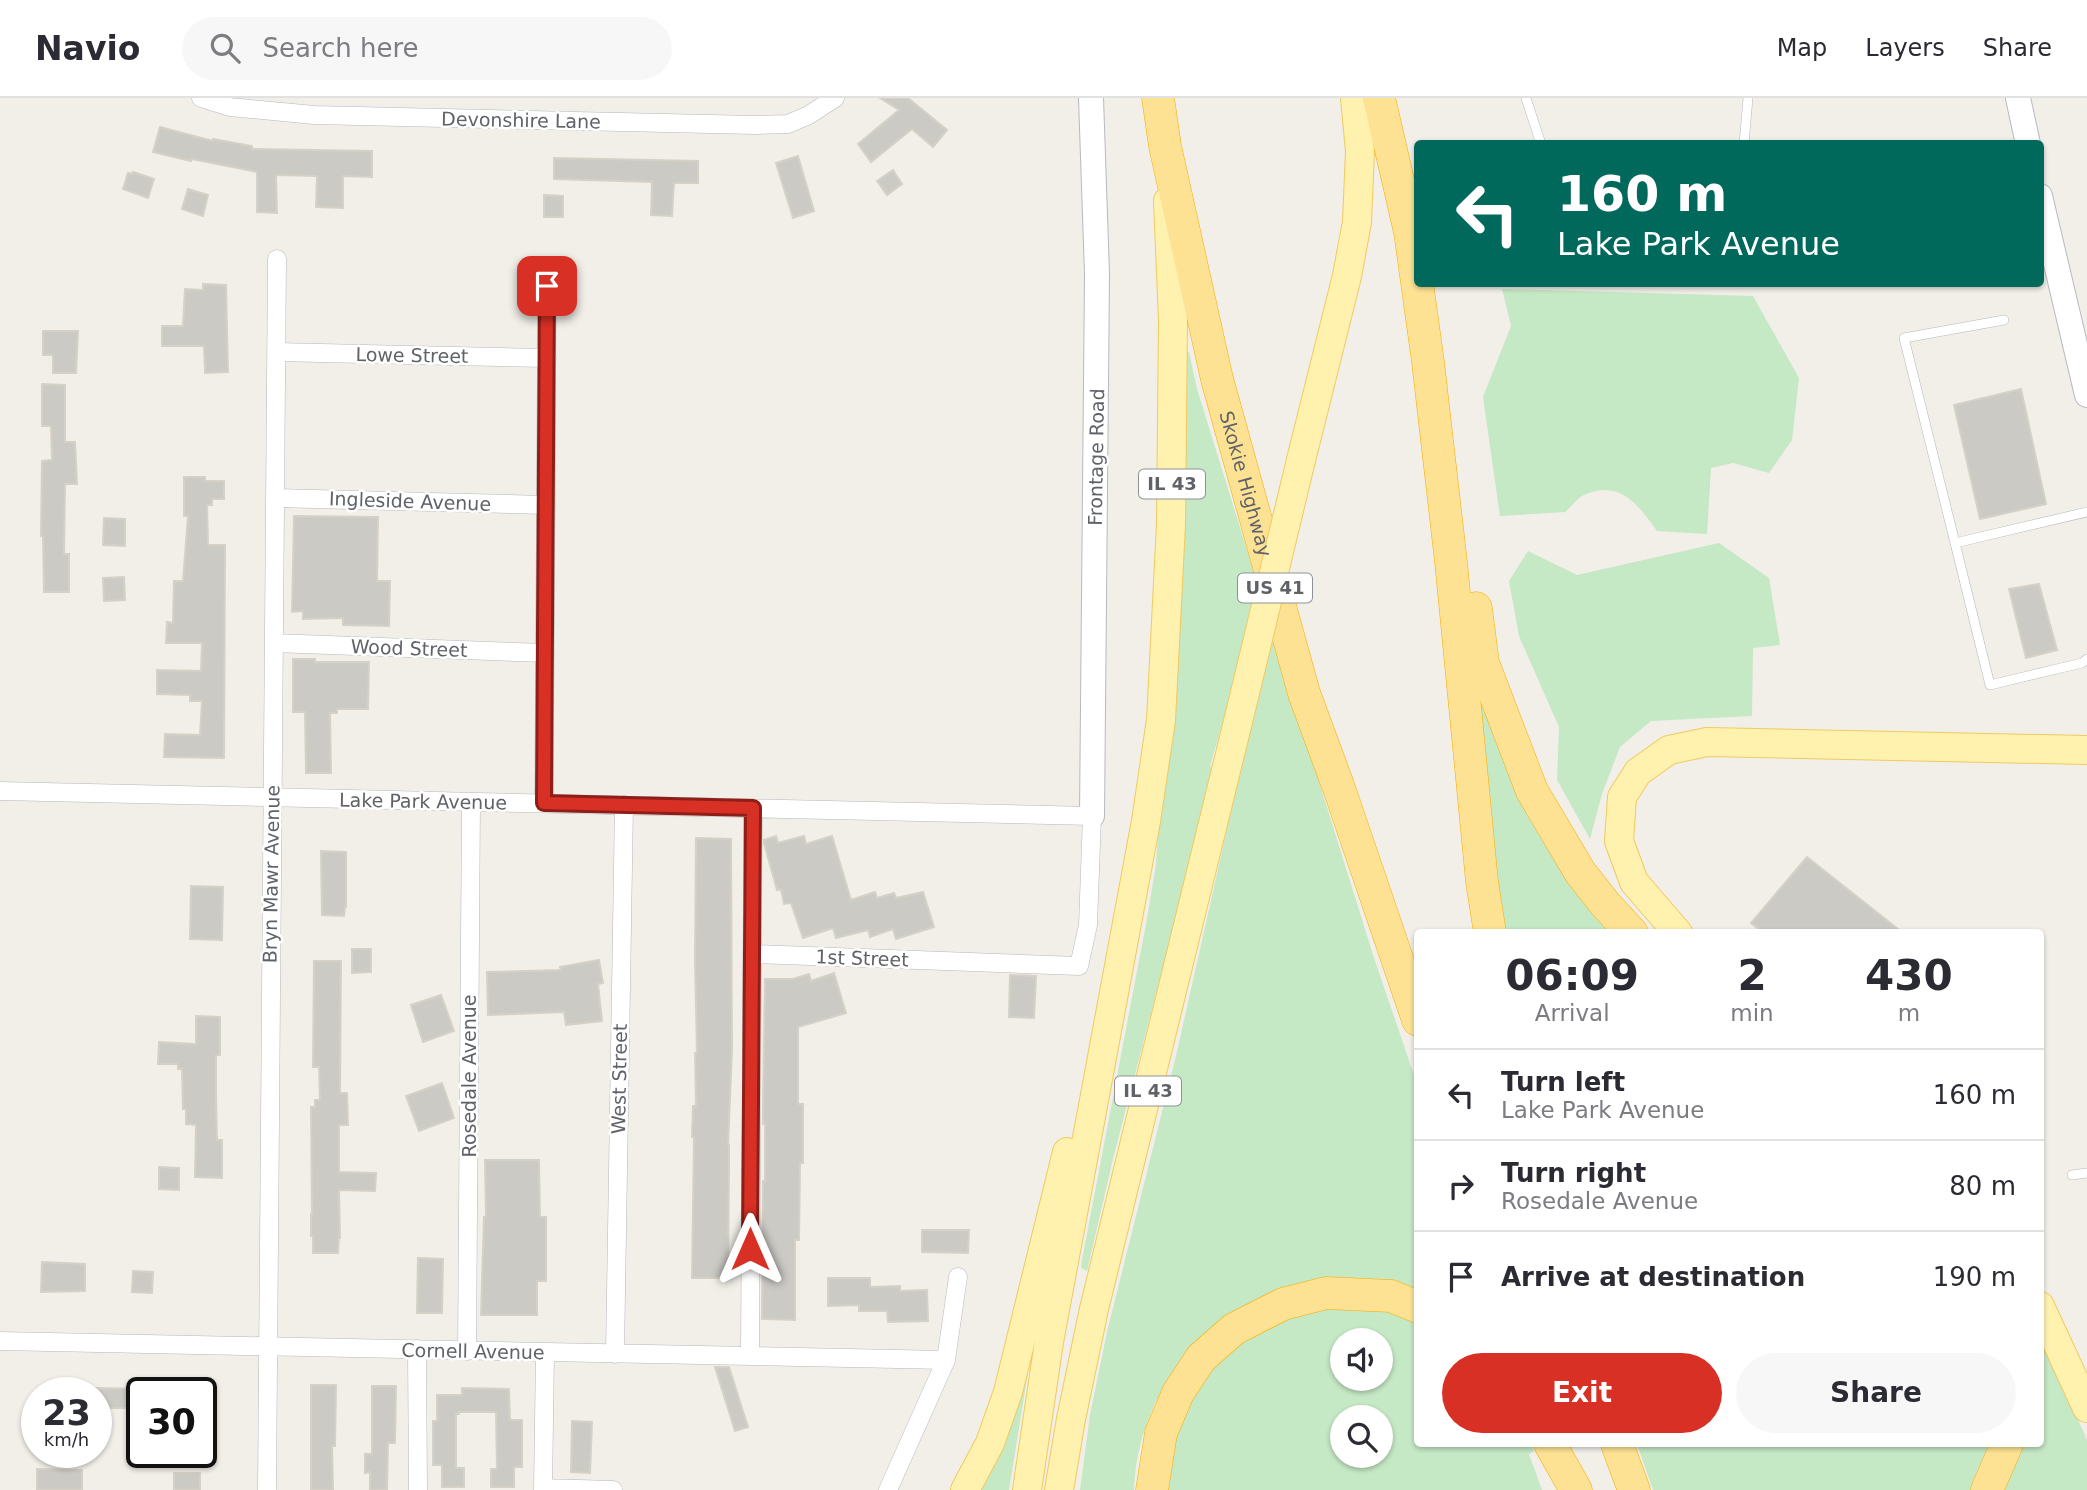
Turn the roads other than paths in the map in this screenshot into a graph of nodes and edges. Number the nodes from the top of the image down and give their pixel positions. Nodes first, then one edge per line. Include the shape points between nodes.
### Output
1 (201, 98) edge
2 (835, 98) edge
3 (1091, 98) edge
4 (1158, 98) edge
5 (1355, 98) edge
6 (1379, 98) edge
7 (1526, 98) edge
8 (1748, 98) edge
9 (2018, 98) edge
10 (231, 102) edge
11 (1540, 140) edge
12 (1744, 140) edge
13 (2027, 140) edge
14 (1165, 146) junction
15 (2044, 213) edge
16 (1410, 232) junction
17 (1414, 248) edge
18 (277, 259) dead end
19 (1414, 262) edge
20 (547, 286) dead end
21 (1417, 287) edge
22 (1424, 287) edge
23 (2004, 320) dead end
24 (276, 352) junction
25 (547, 358) junction
26 (2087, 395) edge
27 (275, 498) junction
28 (546, 505) junction
29 (2087, 512) edge
30 (1955, 543) junction
31 (274, 643) junction
32 (545, 653) junction
33 (2087, 659) edge
34 (2087, 750) edge
35 (0, 791) edge
36 (272, 797) junction
37 (471, 802) junction
38 (544, 803) junction
39 (624, 805) junction
40 (753, 808) junction
41 (1092, 816) junction
42 (1489, 929) edge
43 (1628, 929) edge
44 (1675, 929) edge
45 (752, 954) junction
46 (1414, 1008) edge
47 (1110, 1020) junction
48 (2087, 1172) edge
49 (2072, 1175) dead end
50 (958, 1277) dead end
51 (1414, 1305) edge
52 (2044, 1315) edge
53 (0, 1341) edge
54 (267, 1346) junction
55 (417, 1349) junction
56 (467, 1351) junction
57 (545, 1352) junction
58 (614, 1354) junction
59 (750, 1356) junction
60 (946, 1360) junction
61 (2087, 1408) edge
62 (1552, 1447) edge
63 (1562, 1447) edge
64 (1618, 1447) edge
65 (2006, 1447) edge
66 (543, 1489) edge
67 (267, 1490) edge
68 (418, 1490) edge
69 (613, 1490) edge
70 (888, 1490) edge
71 (965, 1490) edge
72 (1027, 1490) edge
73 (1059, 1490) edge
74 (1152, 1490) edge
75 (1576, 1490) edge
76 (1634, 1490) edge
77 (1987, 1490) edge

1 - 10 street, Devonshire Lane
2 - 10 street, Devonshire Lane via 788,124 755,125 314,115
3 - 41 street, Frontage Road via 1097,274
4 - 14 highway, Skokie Highway / US 41
5 - 73 main road, IL 43, bridge via 1360,152 1357,222 1347,276 1094,1309
6 - 16 highway
7 - 11 lane
8 - 12 lane
9 - 13 street
14 - 46 highway, Skokie Highway / US 41 via 1217,379 1304,693
14 - 47 main road, IL 43 via 1173,334 1171,524 1161,720
15 - 26 street
16 - 17 highway
16 - 19 highway
18 - 24 street, Bryn Mawr Avenue
20 - 25 street
21 - 42 highway
22 - 43 highway via 1444,372 1483,663 1532,791 1580,872
23 - 30 lane via 1904,338
24 - 25 street, Lowe Street
24 - 27 street, Bryn Mawr Avenue
25 - 28 street
27 - 28 street, Ingleside Avenue
27 - 31 street, Bryn Mawr Avenue
28 - 32 street
29 - 30 lane
30 - 33 lane via 1990,685
31 - 32 street, Wood Street
31 - 36 street, Bryn Mawr Avenue
32 - 38 street
34 - 44 main road via 1707,742 1669,750 1638,772 1622,797 1619,841 1634,881
35 - 36 street, Lake Park Avenue
36 - 37 street, Lake Park Avenue
36 - 54 street, Bryn Mawr Avenue
37 - 38 street, Lake Park Avenue
37 - 56 street, Rosedale Avenue
38 - 39 street, Lake Park Avenue
39 - 40 street, Lake Park Avenue
39 - 58 street, West Street
40 - 41 street, Lake Park Avenue
40 - 45 street
41 - 45 street, 1st Street via 1088,925 1079,966
45 - 59 street
47 - 71 main road via 1083,1086 1008,1392 990,1443
47 - 72 main road, IL 43 via 1049,1342
48 - 49 lane
50 - 60 street
51 - 74 highway via 1391,1296 1326,1293 1283,1304 1234,1329 1201,1358 1178,1393 1161,1433
52 - 61 main road
53 - 54 street, Cornell Avenue
54 - 55 street, Cornell Avenue
54 - 67 street, Bryn Mawr Avenue
55 - 56 street, Cornell Avenue
55 - 68 street
56 - 57 street, Cornell Avenue
57 - 58 street, Cornell Avenue
57 - 66 street
58 - 59 street, Cornell Avenue
59 - 60 street, Cornell Avenue
60 - 70 street
62 - 75 highway
63 - 75 highway
64 - 76 highway
65 - 77 highway
66 - 69 street

